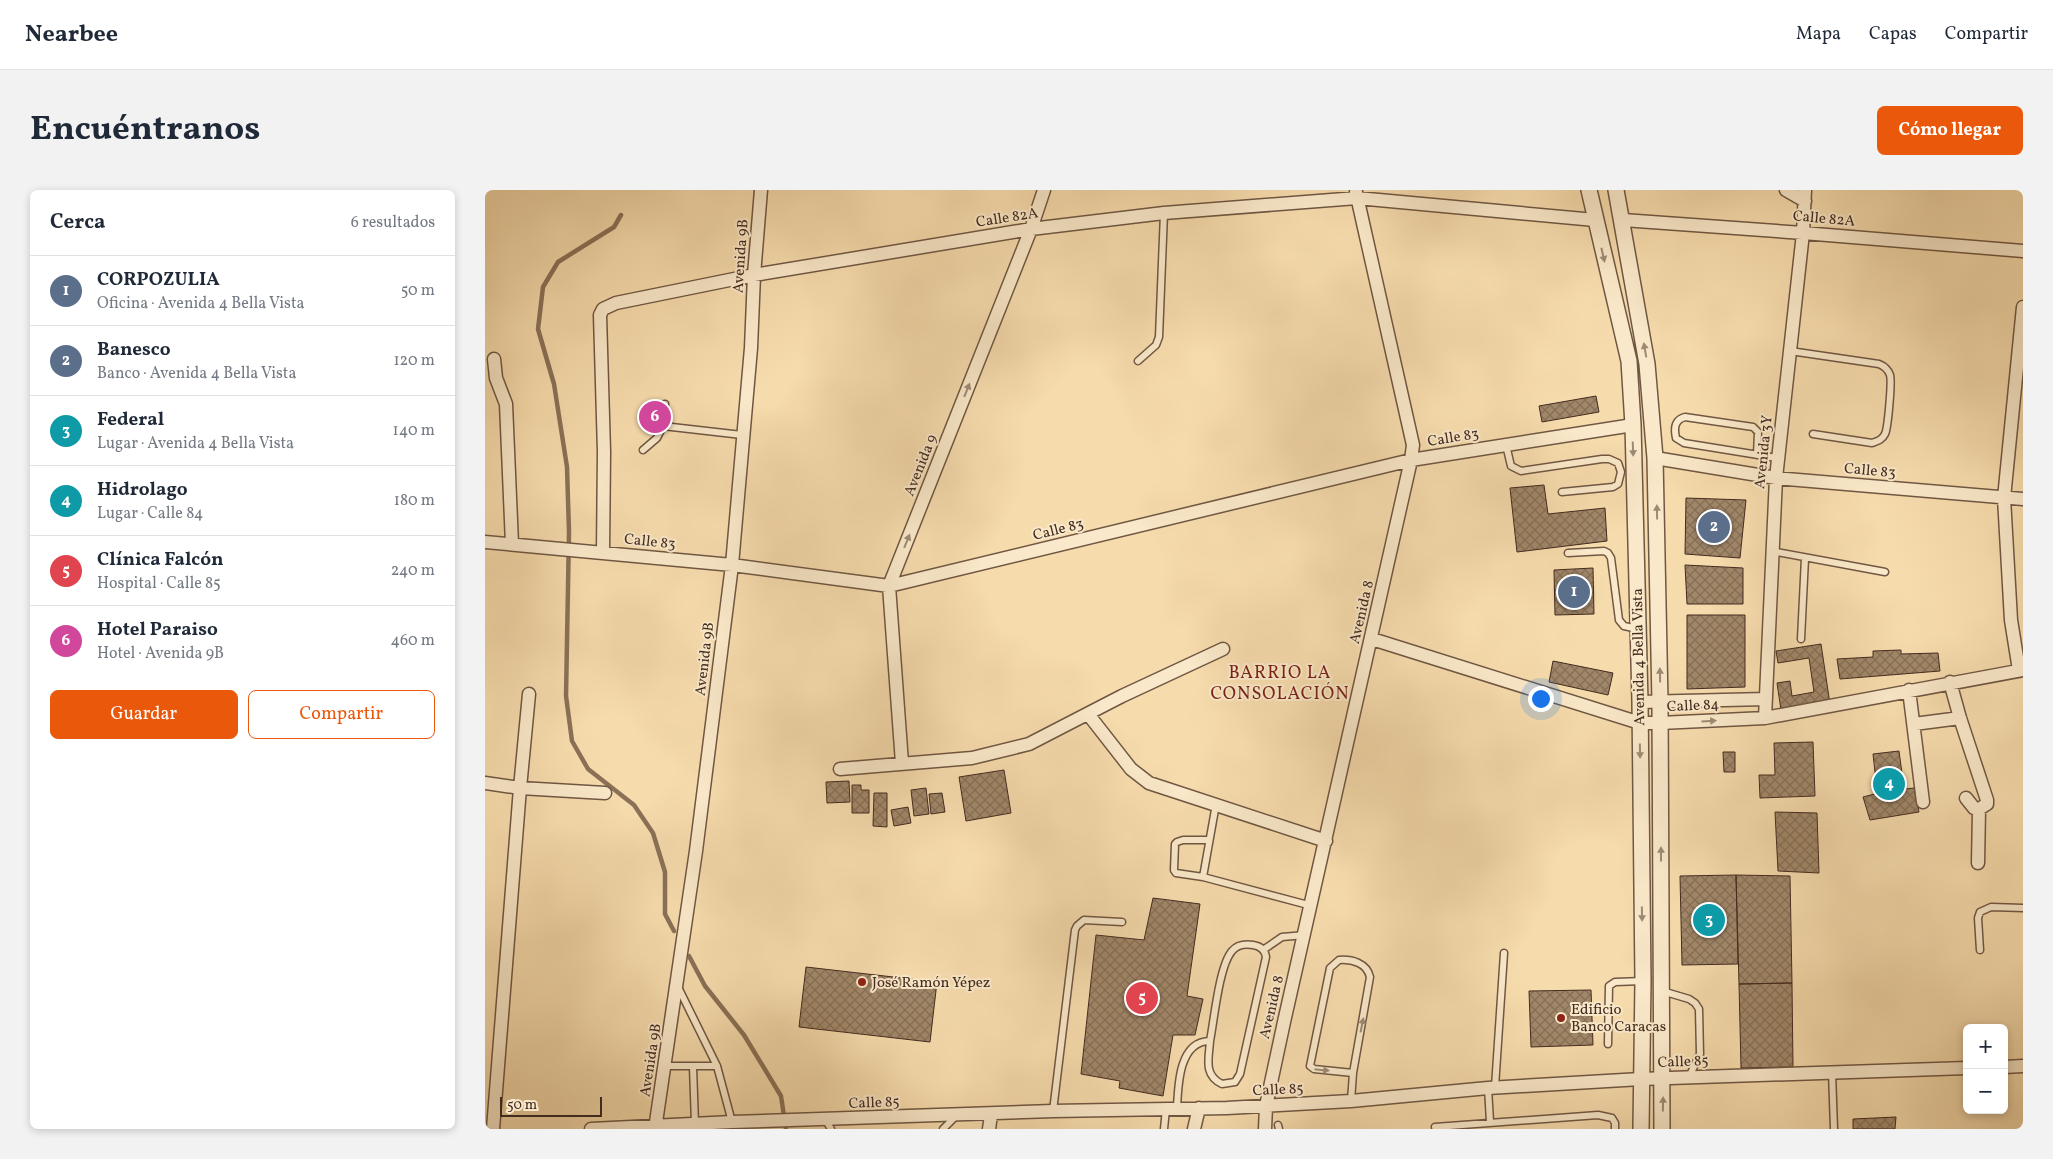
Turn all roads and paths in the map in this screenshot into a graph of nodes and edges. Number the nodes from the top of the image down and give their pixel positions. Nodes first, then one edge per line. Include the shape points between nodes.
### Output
1 (761, 190) edge
2 (1044, 190) edge
3 (1589, 190) edge
4 (1616, 190) edge
5 (1786, 190) edge
6 (1356, 194) edge
7 (1805, 195) edge
8 (1164, 213) junction
9 (1595, 220) junction
10 (1623, 220) junction
11 (1031, 229) junction
12 (1803, 232) junction
13 (2023, 252) edge
14 (754, 275) junction
15 (2023, 307) edge
16 (1790, 351) junction
17 (494, 359) dead end
18 (1138, 361) dead end
19 (665, 404) dead end
20 (1633, 425) junction
21 (663, 426) junction
22 (1813, 434) dead end
23 (742, 435) junction
24 (1506, 444) junction
25 (643, 450) dead end
26 (1757, 455) junction
27 (1655, 458) junction
28 (1777, 458) junction
29 (1411, 460) junction
30 (1775, 478) junction
31 (1563, 492) dead end
32 (2004, 498) junction
33 (2023, 499) edge
34 (485, 542) edge
35 (512, 544) junction
36 (1771, 551) junction
37 (603, 552) junction
38 (1568, 553) dead end
39 (1805, 558) junction
40 (732, 565) junction
41 (1885, 572) dead end
42 (889, 586) junction
43 (1638, 628) junction
44 (1372, 639) junction
45 (1801, 639) dead end
46 (1223, 649) dead end
47 (2021, 670) edge
48 (1950, 682) junction
49 (1909, 690) junction
50 (529, 694) dead end
51 (1766, 699) junction
52 (1640, 702) junction
53 (1660, 702) junction
54 (1088, 714) junction
55 (1765, 718) junction
56 (1959, 718) junction
57 (1640, 723) junction
58 (1660, 723) junction
59 (1914, 724) junction
60 (902, 762) junction
61 (840, 769) dead end
62 (485, 783) edge
63 (521, 788) junction
64 (605, 793) dead end
65 (1966, 798) dead end
66 (1923, 802) dead end
67 (1216, 804) junction
68 (1979, 809) junction
69 (1209, 840) junction
70 (1326, 840) junction
71 (1978, 863) dead end
72 (1203, 877) junction
73 (1312, 906) junction
74 (2023, 908) edge
75 (1122, 922) dead end
76 (1305, 935) junction
77 (1263, 950) junction
78 (1980, 950) dead end
79 (1504, 953) dead end
80 (1643, 981) junction
81 (677, 986) junction
82 (1662, 991) junction
83 (1211, 1041) junction
84 (1608, 1044) dead end
85 (665, 1066) junction
86 (693, 1066) junction
87 (717, 1066) junction
88 (2023, 1066) edge
89 (2008, 1067) edge
90 (1963, 1068) edge
91 (1832, 1072) junction
92 (1353, 1073) junction
93 (1689, 1077) junction
94 (1663, 1078) junction
95 (1641, 1079) junction
96 (1491, 1088) junction
97 (1351, 1101) junction
98 (1267, 1106) junction
99 (1199, 1108) junction
100 (1171, 1109) junction
101 (1053, 1111) junction
102 (991, 1114) junction
103 (957, 1116) junction
104 (732, 1122) junction
105 (1490, 1122) junction
106 (695, 1124) junction
107 (828, 1124) edge
108 (1435, 1126) dead end
109 (656, 1127) edge
110 (493, 1129) edge
111 (591, 1129) edge
112 (943, 1129) edge
113 (989, 1129) edge
114 (1164, 1129) edge
115 (1195, 1129) edge
116 (1265, 1129) edge
117 (1615, 1129) edge
118 (1641, 1129) edge
119 (1662, 1129) edge
120 (1834, 1129) edge

1 - 14 street, Avenida 9B
2 - 11 street, Avenida 9
3 - 9 street, Avenida 4 Bella Vista
4 - 10 street, Avenida 4 Bella Vista
5 - 7 street
6 - 8 street, Calle 82A
6 - 9 street, Calle 82A
6 - 29 street, Avenida 8 via 1413,445
7 - 12 street, Avenida 3Y
8 - 11 street, Calle 82A
8 - 18 lane via 1159,337 1156,345
9 -> 20 street, Avenida 4 Bella Vista via 1629,361
10 - 12 street, Calle 82A
27 -> 10 street, Avenida 4 Bella Vista via 1647,364
11 - 14 street, Calle 82A
42 -> 11 street, Avenida 9
12 - 13 street, Calle 82A
12 - 16 street, Avenida 3Y
14 - 23 street, Avenida 9B
14 - 37 street, Calle 82A via 616,303 603,309 600,315
15 - 32 street
16 - 22 lane via 1879,364 1890,374 1885,433 1880,440 1872,443
16 - 28 street, Avenida 3Y
17 - 35 street via 496,378 506,404
19 - 21 lane
20 - 24 street, Calle 83
20 -> 43 street, Avenida 4 Bella Vista
21 - 23 lane
21 - 25 lane via 657,438
23 - 40 street, Avenida 9B
24 - 29 street, Calle 83
24 - 31 lane via 1511,466 1521,471 1602,459 1618,463 1621,472 1618,484 1613,487
26 - 26 lane via 1680,441 1675,432 1676,423 1685,418 1753,427 1758,432
26 - 28 lane
27 - 30 street, Calle 83
53 -> 27 street, Avenida 4 Bella Vista
28 - 30 street, Avenida 3Y
29 - 42 street, Calle 83
29 - 44 street, Avenida 8
30 - 32 street, Calle 83
30 - 36 street, Avenida 3Y
32 - 33 street, Calle 83
32 - 47 street via 2011,620
34 - 35 street, Calle 83
35 - 37 street, Calle 83
36 - 39 lane
36 - 51 street, Avenida 3Y
37 - 40 street, Calle 83
38 - 43 lane via 1603,550 1608,553 1619,620 1624,626
39 - 41 lane
39 - 45 lane
40 - 42 street, Calle 83
40 - 81 street, Avenida 9B
42 - 60 street, Avenida 9
43 - 52 street, Avenida 4 Bella Vista
44 - 57 street, Calle 84
44 - 70 street, Avenida 8
46 - 54 street
47 - 48 street, Calle 84
48 - 49 street, Calle 84
48 - 56 street
49 - 55 street, Calle 84
49 - 59 street
50 - 63 street
51 - 53 street, Calle 84
51 - 55 street, Avenida 3Y
52 - 53 street, Calle 84
52 - 57 street, Avenida 4 Bella Vista
53 - 58 street, Avenida 4 Bella Vista
54 - 60 street via 1029,744 971,758
54 - 67 street via 1139,776 1149,783
58 -> 55 street, Calle 84
56 - 59 street
56 - 68 street via 1987,800 1987,804
57 - 58 street, Calle 84
57 -> 80 street, Avenida 4 Bella Vista
82 -> 58 street, Avenida 4 Bella Vista
59 - 66 street
60 - 61 street
62 - 63 street
63 - 64 street
63 - 110 street
65 - 68 street via 1970,805
67 - 69 lane
67 - 70 street
68 - 71 street
69 - 72 lane
69 - 72 lane via 1183,840 1175,844 1176,873
70 - 73 street, Avenida 8
72 - 73 lane
73 - 76 street, Avenida 8
74 - 78 lane via 1991,907 1980,912
75 - 101 lane via 1083,920 1075,930
76 - 77 lane via 1282,937
76 - 98 street, Avenida 8
77 - 83 lane via 1257,946 1242,945 1229,955
77 - 83 lane via 1265,961 1240,1074 1235,1082 1222,1084 1210,1075
79 - 96 lane
80 - 84 lane via 1615,982 1609,986
80 - 95 street, Avenida 4 Bella Vista
81 - 85 street, Avenida 9B
81 - 87 lane
82 - 93 lane via 1689,999 1699,1010 1700,1054
82 - 94 street, Avenida 4 Bella Vista
83 - 100 lane via 1198,1043 1189,1051
85 - 86 lane
85 - 109 street, Avenida 9B
86 - 87 lane
86 - 106 lane
87 - 104 lane
88 - 89 street
90 - 91 street, Calle 85
91 - 93 street, Calle 85
91 - 120 lane
92 -> 92 lane via 1370,977 1366,967 1359,963 1339,960 1331,968 1310,1066 1313,1070
92 - 97 lane
93 - 94 street, Calle 85
94 - 95 street, Calle 85
119 -> 94 street, Avenida 4 Bella Vista
95 - 96 street, Calle 85
95 - 118 street, Avenida 4 Bella Vista
96 - 97 street, Calle 85
96 - 105 lane
97 - 98 street, Calle 85
98 - 99 street, Calle 85
98 - 116 street, Avenida 8
99 - 100 street, Calle 85
99 - 115 street
100 - 101 street, Calle 85
100 - 114 lane
101 - 102 street, Calle 85
102 - 103 street, Calle 85
102 - 113 street
103 - 107 street, Calle 85
103 - 112 lane
104 - 106 street, Calle 85
104 - 107 street, Calle 85
105 - 108 lane
105 - 117 lane via 1598,1114 1611,1118
106 - 109 street, Calle 85
109 - 111 street, Calle 85

